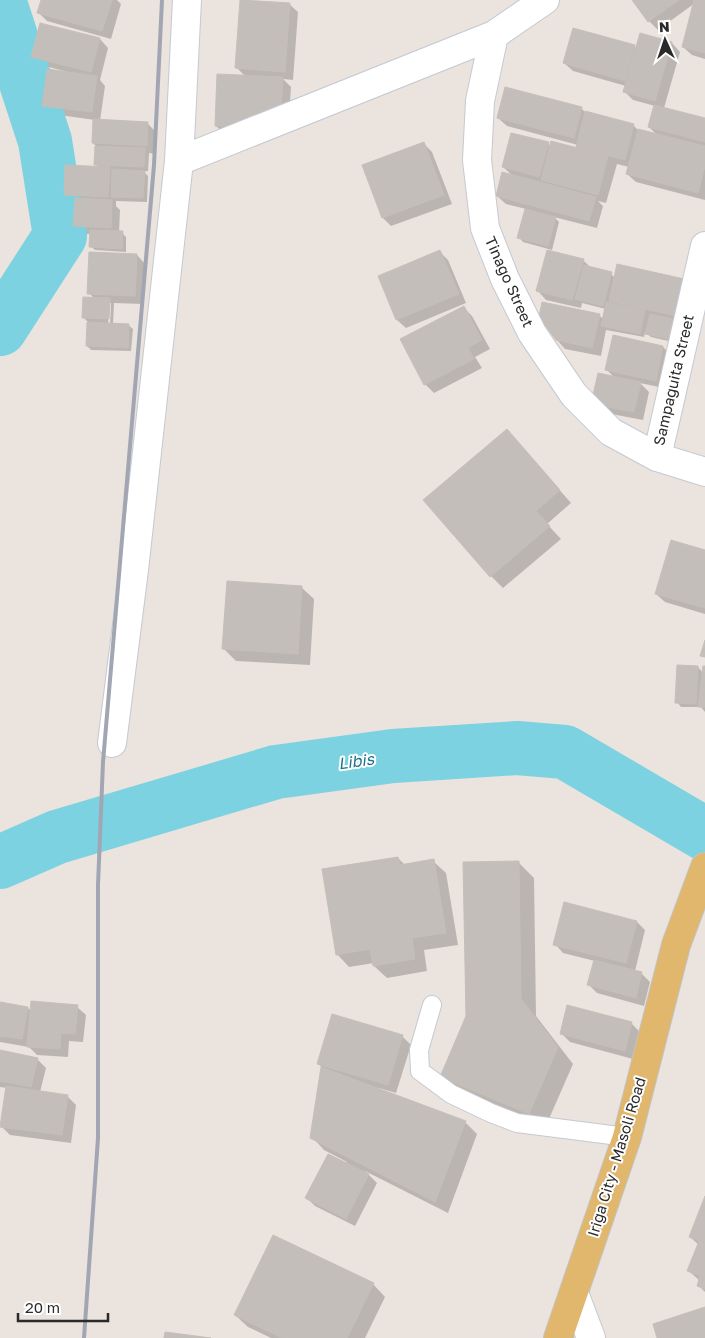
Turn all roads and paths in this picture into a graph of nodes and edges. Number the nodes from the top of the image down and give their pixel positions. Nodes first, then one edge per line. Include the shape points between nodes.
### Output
1 (187, 0) edge
2 (545, 0) edge
3 (494, 35) junction
4 (179, 161) junction
5 (705, 246) edge
6 (657, 457) junction
7 (705, 472) edge
8 (112, 743) dead end
9 (705, 867) edge
10 (432, 1005) dead end
11 (627, 1137) junction
12 (574, 1293) junction
13 (558, 1338) edge
14 (591, 1338) edge

1 - 4 street
2 - 3 street
3 - 4 street
3 - 6 street, Tinago Street via 480,101 477,160 485,228 532,333 574,396 611,432
4 - 8 street
5 - 6 street, Sampaguita Street
6 - 7 street, Tinago Street
9 - 11 main road, Iriga City - Masoli Road via 676,945
10 - 11 lane via 419,1050 420,1071 451,1094 517,1123
11 - 12 main road, Iriga City - Masoli Road
12 - 13 main road, Iriga City - Masoli Road
12 - 14 street

